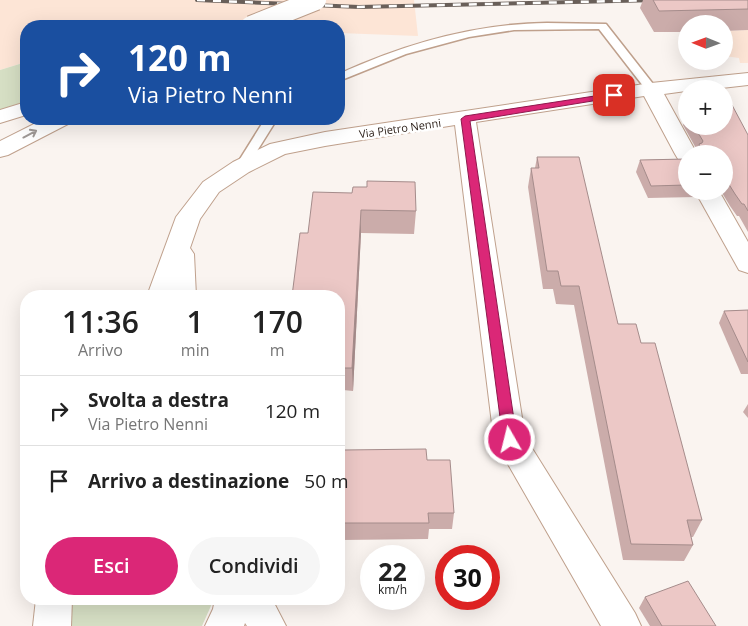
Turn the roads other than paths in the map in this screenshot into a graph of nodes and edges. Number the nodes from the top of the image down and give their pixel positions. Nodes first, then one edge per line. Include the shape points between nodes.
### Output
1 (316, 0) edge
2 (265, 20) edge
3 (345, 75) edge
4 (748, 79) edge
5 (651, 89) junction
6 (20, 110) edge
7 (0, 117) edge
8 (465, 119) junction
9 (48, 125) edge
10 (267, 125) edge
11 (681, 145) edge
12 (0, 150) edge
13 (241, 166) junction
14 (712, 200) edge
15 (181, 238) junction
16 (748, 264) edge
17 (162, 290) edge
18 (182, 290) edge
19 (54, 605) edge
20 (232, 605) edge
21 (255, 605) edge
22 (52, 626) edge
23 (224, 626) edge
24 (267, 626) edge
25 (622, 626) edge

1 - 2 street, bridge
3 - 5 lane via 397,53 514,27 602,26
4 - 5 street, Via Pietro Nenni
5 - 8 street, Via Pietro Nenni
5 - 11 street
6 - 7 street
8 - 13 street, Via Pietro Nenni via 325,139 278,149
8 - 25 street via 510,440
12 -> 9 street
10 - 13 lane
13 - 15 street, Via Pietro Nenni via 211,187 188,217
14 - 16 street
15 - 17 street, Via Pietro Nenni
15 - 18 street, Via Pietro Nenni
19 - 22 street
20 - 23 street
21 - 24 street

